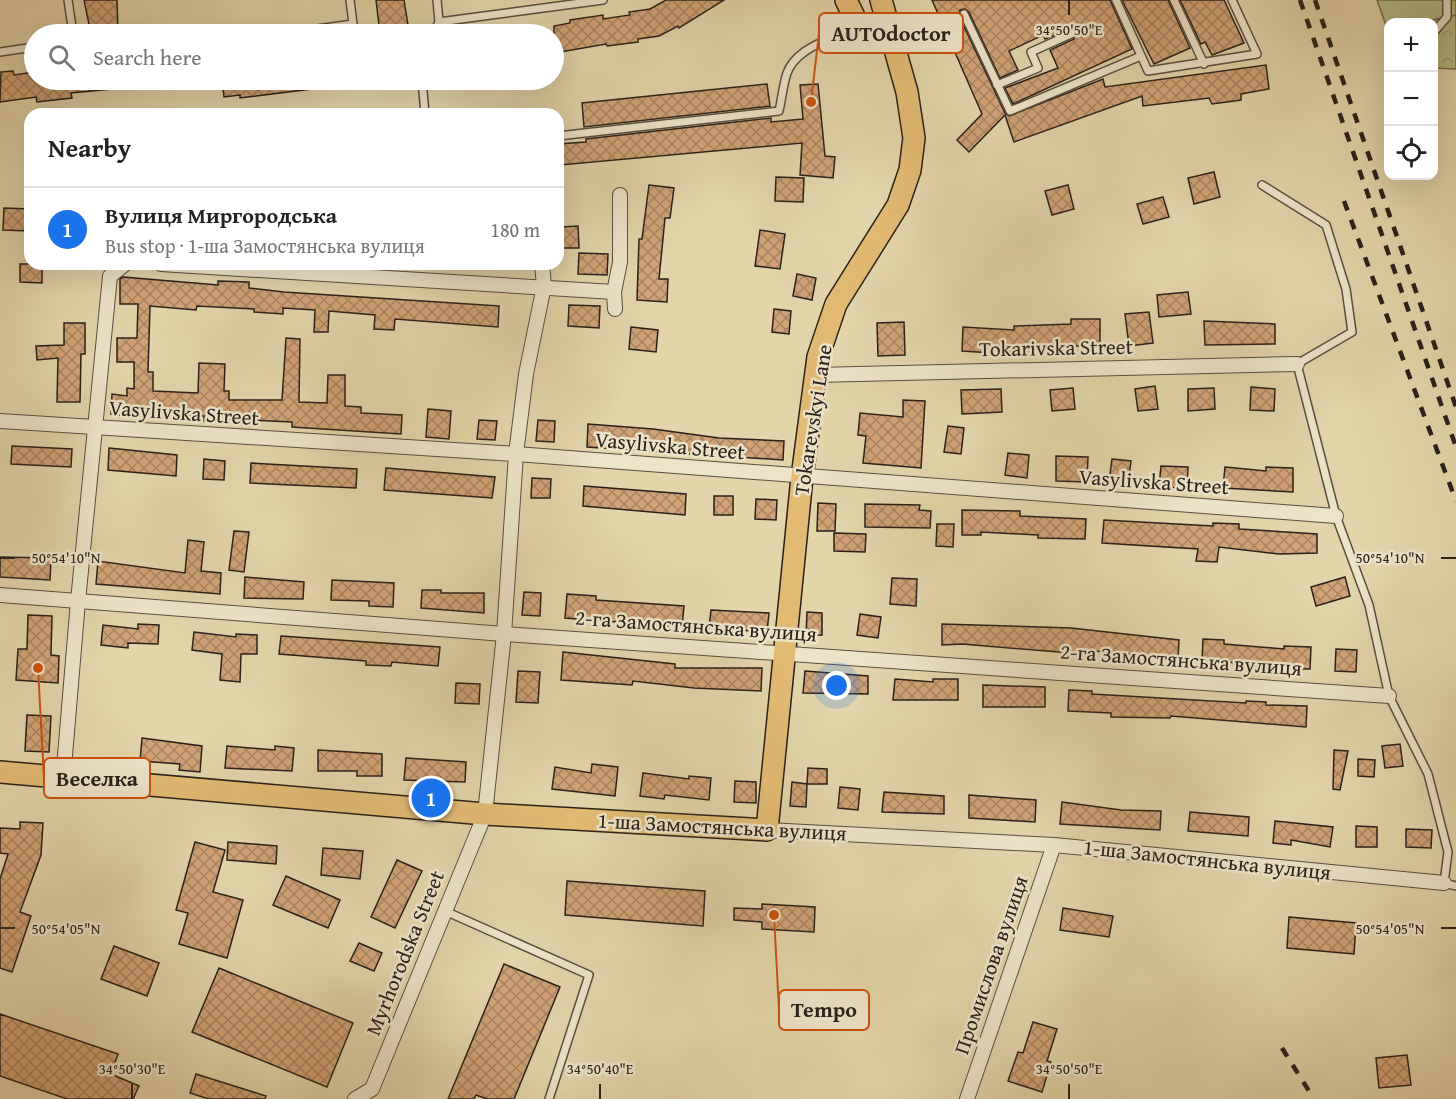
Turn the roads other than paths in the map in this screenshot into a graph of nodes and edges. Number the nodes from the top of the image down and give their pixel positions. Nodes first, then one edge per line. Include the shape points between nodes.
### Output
1 (68, 0) edge
2 (350, 0) edge
3 (437, 0) edge
4 (603, 0) edge
5 (846, 0) edge
6 (881, 0) edge
7 (1116, 0) edge
8 (1174, 0) edge
9 (1232, 0) edge
10 (1447, 0) edge
11 (964, 14) dead end
12 (440, 22) joint
13 (857, 23) junction
14 (72, 24) edge
15 (353, 24) edge
16 (1438, 28) edge
17 (889, 33) junction
18 (1071, 34) dead end
19 (24, 48) edge
20 (0, 52) edge
21 (1141, 56) junction
22 (1204, 64) junction
23 (998, 85) junction
24 (423, 90) edge
25 (425, 108) edge
26 (564, 134) edge
27 (1262, 185) dead end
28 (620, 195) dead end
29 (118, 270) edge
30 (265, 270) edge
31 (543, 270) edge
32 (544, 286) junction
33 (614, 291) junction
34 (615, 309) dead end
35 (1297, 364) junction
36 (815, 375) junction
37 (0, 421) edge
38 (94, 428) junction
39 (516, 454) junction
40 (802, 477) junction
41 (1336, 516) junction
42 (0, 595) edge
43 (78, 601) junction
44 (504, 634) junction
45 (785, 652) junction
46 (1389, 696) junction
47 (0, 772) edge
48 (63, 779) junction
49 (485, 814) junction
50 (767, 830) junction
51 (1054, 845) junction
52 (1450, 885) edge
53 (445, 910) junction
54 (355, 1099) edge
55 (549, 1099) edge
56 (967, 1099) edge

1 - 14 lane
2 - 15 lane
3 - 12 lane
4 - 12 lane
5 - 13 main road
6 - 17 main road, Tokarevskyi Lane
7 - 21 lane
8 - 22 lane
9 - 22 lane via 1257,54
10 - 16 lane via 1448,17
11 - 23 lane
13 - 17 main road
13 - 26 lane via 841,35 799,54 787,72 779,111
17 - 36 main road, Tokarevskyi Lane via 907,92 914,138 910,170 898,205 836,304
18 - 23 lane via 1031,52 1038,68
19 - 20 lane
21 - 22 lane via 1148,70
21 - 23 lane via 1010,111
24 - 25 lane
27 - 35 lane via 1326,225 1346,289 1352,332
28 - 33 street via 620,262
29 - 38 street via 110,276
30 - 32 street
31 - 32 street, Myrhorodska Street
32 - 33 street
32 - 39 street, Myrhorodska Street via 526,375
33 - 34 street
35 - 36 street, Tokarivska Street
35 - 41 lane
36 - 40 main road, Tokarevskyi Lane
37 - 38 street, Vasylivska Street
38 - 39 street, Vasylivska Street
38 - 43 street
39 - 40 street, Vasylivska Street
39 - 44 street, Myrhorodska Street
40 - 41 street, Vasylivska Street
40 - 45 main road, Tokarevskyi Lane
41 - 46 lane via 1369,605
42 - 43 street, 2-га Замостянська вулиця
43 - 44 street, 2-га Замостянська вулиця
43 - 48 street
44 - 45 street, 2-га Замостянська вулиця
44 - 49 street, Myrhorodska Street
45 - 46 street, 2-га Замостянська вулиця
45 - 50 main road, Tokarevskyi Lane
46 - 52 lane via 1428,774 1448,852
47 - 48 main road, 1-ша Замостянська вулиця
48 - 49 main road, 1-ша Замостянська вулиця
49 - 50 main road, 1-ша Замостянська вулиця
49 - 53 street, Myrhorodska Street
50 - 51 street, 1-ша Замостянська вулиця
51 - 52 street, 1-ша Замостянська вулиця
51 - 56 street, Промислова вулиця
53 - 54 street, Myrhorodska Street via 372,1089
53 - 55 lane via 589,975

